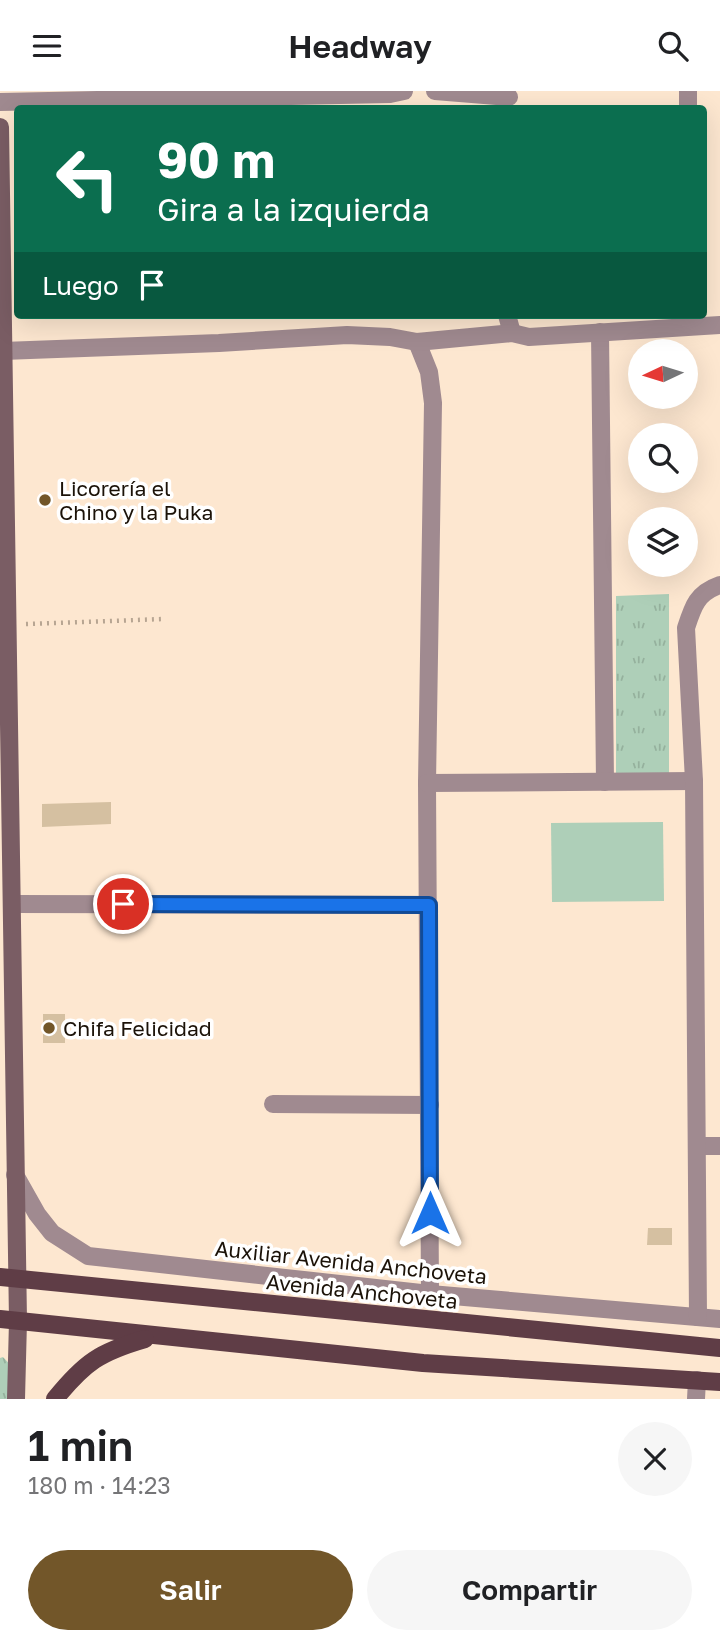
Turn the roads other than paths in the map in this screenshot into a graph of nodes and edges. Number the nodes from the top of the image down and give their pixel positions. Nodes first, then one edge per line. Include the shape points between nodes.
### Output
1 (404, 91) edge
2 (435, 91) edge
3 (509, 99) edge
4 (0, 102) edge
5 (0, 127) edge
6 (508, 319) edge
7 (691, 320) edge
8 (720, 325) edge
9 (600, 332) junction
10 (512, 333) junction
11 (417, 342) junction
12 (3, 351) junction
13 (3, 518) edge
14 (720, 585) edge
15 (694, 781) junction
16 (605, 782) junction
17 (427, 783) junction
18 (12, 904) junction
19 (429, 905) junction
20 (273, 1104) dead end
21 (429, 1105) junction
22 (697, 1146) junction
23 (720, 1146) edge
24 (15, 1175) junction
25 (8, 1278) edge
26 (430, 1294) junction
27 (698, 1317) junction
28 (720, 1319) edge
29 (9, 1320) edge
30 (155, 1336) junction
31 (720, 1348) edge
32 (697, 1380) junction
33 (720, 1382) edge
34 (16, 1399) edge
35 (55, 1399) edge
36 (695, 1399) edge

1 - 4 street
2 - 3 street
5 - 12 main road
6 - 10 street
7 - 8 street
7 - 9 street
9 - 10 street via 529,337
9 - 16 street
10 - 11 street
11 - 12 street via 347,335
11 - 17 street via 429,372 433,403
12 - 13 main road
13 - 18 main road
14 - 15 street via 693,604 686,628
15 - 16 street
15 - 22 street
16 - 17 street
17 - 19 street
18 - 19 street
18 - 24 main road
19 - 21 street
20 - 21 street
21 - 26 street
22 - 23 street
22 - 27 street
24 - 25 main road
24 - 26 street, Auxiliar Avenida Anchoveta via 52,1233 88,1256
25 - 29 main road
25 - 31 main road, Avenida Anchoveta
26 - 27 street, Auxiliar Avenida Anchoveta
27 - 28 street, Auxiliar Avenida Anchoveta
29 - 30 main road
29 - 34 main road
30 - 32 main road via 423,1363
30 - 35 main road via 109,1349 75,1373
32 - 33 main road
32 - 36 street

